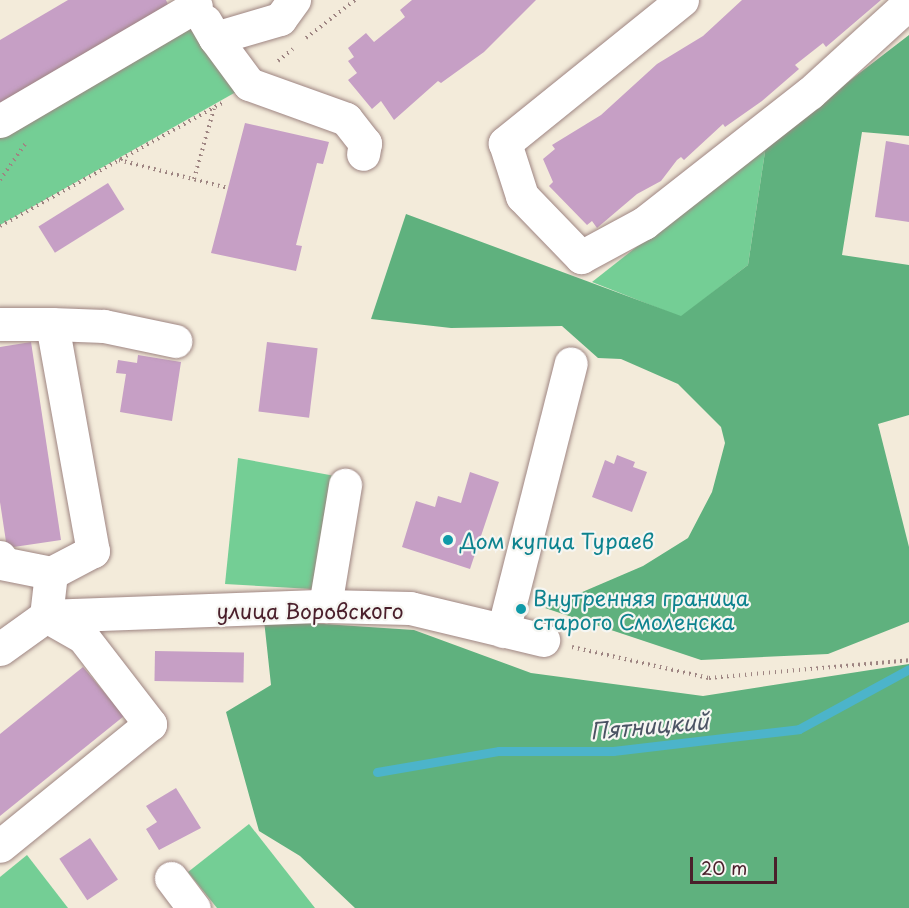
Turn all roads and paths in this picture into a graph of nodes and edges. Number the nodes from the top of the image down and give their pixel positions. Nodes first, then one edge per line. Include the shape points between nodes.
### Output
1 (294, 0) edge
2 (355, 0) edge
3 (682, 0) edge
4 (195, 3) edge
5 (909, 3) edge
6 (215, 38) junction
7 (249, 84) junction
8 (214, 109) junction
9 (0, 122) edge
10 (363, 154) dead end
11 (119, 160) junction
12 (194, 179) junction
13 (228, 188) dead end
14 (0, 226) edge
15 (0, 324) edge
16 (52, 324) junction
17 (175, 341) dead end
18 (571, 363) dead end
19 (345, 485) dead end
20 (0, 557) edge
21 (51, 573) junction
22 (325, 606) junction
23 (46, 616) junction
24 (503, 631) junction
25 (543, 640) joint
26 (0, 649) edge
27 (909, 660) edge
28 (0, 846) edge
29 (171, 878) dead end
30 (194, 908) edge

1 - 6 street via 280,19
2 - 7 path
3 - 5 street via 505,143 522,196 581,257 653,216 810,93
4 - 6 street
4 - 9 street
6 - 7 street
7 - 8 path
7 - 10 street via 346,119 365,143
8 - 11 path
8 - 12 path
11 - 12 path
11 - 14 path
12 - 13 path
15 - 16 street
16 - 17 street via 104,326
16 - 21 street via 93,551
18 - 24 street
19 - 22 street
20 - 21 street via 1,563
21 - 23 street
22 - 23 street, улица Воровского
22 - 24 street, улица Воровского via 410,608
23 - 26 street
23 - 28 street via 83,638 150,724
24 - 25 street, улица Воровского
25 - 27 path via 709,678
29 - 30 street

